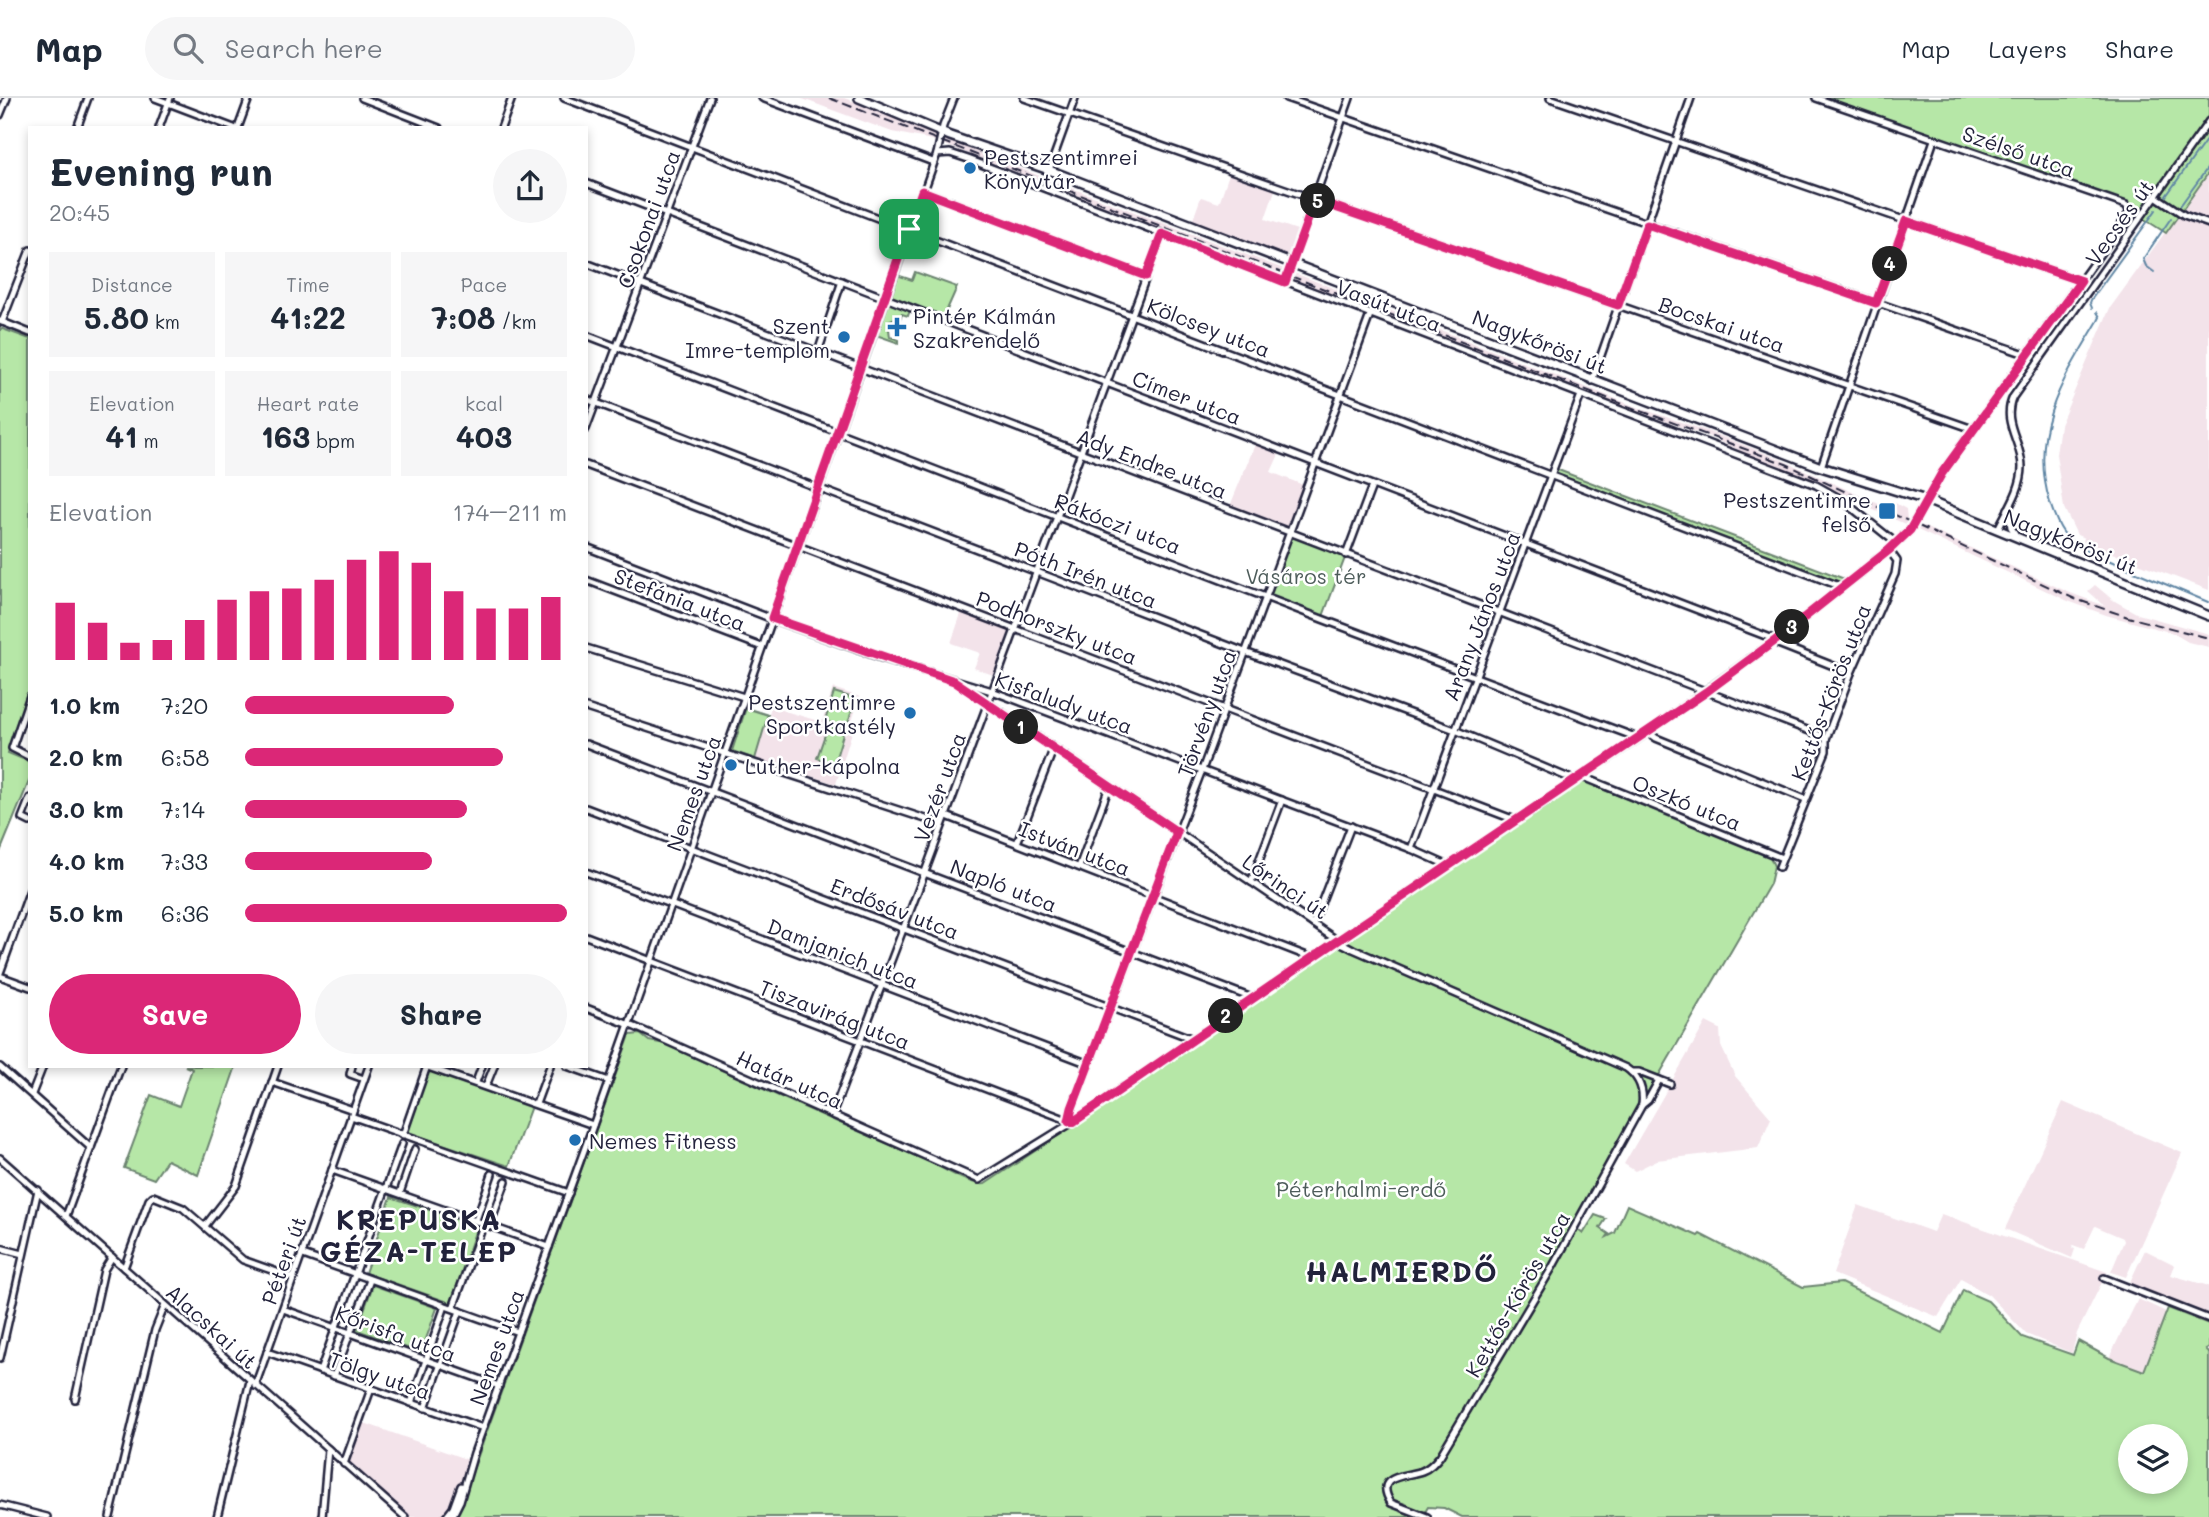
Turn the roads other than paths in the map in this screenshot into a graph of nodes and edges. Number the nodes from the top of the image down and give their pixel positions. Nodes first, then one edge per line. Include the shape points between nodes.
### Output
1 (7, 98) edge
2 (89, 98) edge
3 (155, 98) edge
4 (249, 98) edge
5 (362, 98) edge
6 (512, 98) edge
7 (565, 98) edge
8 (710, 98) edge
9 (762, 98) edge
10 (859, 98) edge
11 (954, 98) edge
12 (1024, 98) edge
13 (1075, 98) edge
14 (1286, 98) edge
15 (1350, 98) edge
16 (1550, 98) edge
17 (1691, 98) edge
18 (1816, 98) edge
19 (169, 101) edge
20 (874, 101) edge
21 (1070, 113) junction
22 (0, 115) edge
23 (1343, 118) junction
24 (2209, 121) edge
25 (78, 126) edge
26 (160, 126) edge
27 (231, 126) edge
28 (237, 126) edge
29 (434, 126) edge
30 (502, 126) edge
31 (943, 133) junction
32 (1934, 139) junction
33 (1675, 142) junction
34 (691, 146) junction
35 (937, 154) junction
36 (933, 162) junction
37 (1049, 170) junction
38 (588, 185) edge
39 (922, 191) junction
40 (2157, 197) junction
41 (1315, 200) junction
42 (667, 214) junction
43 (1906, 221) junction
44 (1647, 224) junction
45 (2209, 224) edge
46 (909, 229) junction
47 (1162, 234) junction
48 (28, 255) edge
49 (588, 264) edge
50 (1292, 265) junction
51 (1146, 276) junction
52 (842, 281) junction
53 (2081, 281) junction
54 (1285, 282) junction
55 (641, 284) junction
56 (885, 298) junction
57 (1876, 303) junction
58 (1618, 305) junction
59 (1132, 315) junction
60 (1370, 316) junction
61 (1, 322) edge
62 (28, 331) edge
63 (588, 336) edge
64 (618, 347) junction
65 (818, 352) junction
66 (2028, 355) junction
67 (862, 368) junction
68 (1592, 381) junction
69 (1108, 383) junction
70 (1850, 385) junction
71 (1341, 395) junction
72 (1581, 395) junction
73 (588, 401) edge
74 (596, 403) junction
75 (588, 424) edge
76 (1973, 429) junction
77 (838, 432) junction
78 (1081, 453) junction
79 (1315, 462) junction
80 (588, 465) edge
81 (1821, 467) junction
82 (1551, 475) junction
83 (1372, 486) junction
84 (818, 488) junction
85 (1926, 500) junction
86 (2008, 509) junction
87 (1057, 517) junction
88 (1998, 529) junction
89 (1289, 532) junction
90 (2017, 537) junction
91 (1526, 543) junction
92 (1896, 543) junction
93 (797, 545) junction
94 (588, 548) edge
95 (1889, 550) junction
96 (1346, 555) junction
97 (1036, 572) junction
98 (588, 581) edge
99 (1842, 587) junction
100 (1266, 596) junction
101 (1500, 613) junction
102 (2209, 616) edge
103 (772, 618) junction
104 (1015, 628) junction
105 (1774, 641) junction
106 (761, 647) junction
107 (588, 649) edge
108 (1245, 652) junction
109 (1851, 673) junction
110 (1477, 676) junction
111 (954, 681) junction
112 (992, 691) junction
113 (1706, 692) junction
114 (744, 697) junction
115 (28, 702) edge
116 (987, 704) junction
117 (1225, 708) junction
118 (588, 709) edge
119 (21, 721) junction
120 (28, 724) edge
121 (1455, 730) junction
122 (1648, 732) junction
123 (1639, 738) junction
124 (1826, 739) junction
125 (588, 745) edge
126 (1054, 750) junction
127 (724, 754) junction
128 (28, 756) edge
129 (1202, 769) junction
130 (1581, 776) junction
131 (1574, 780) junction
132 (1109, 787) junction
133 (1434, 789) junction
134 (711, 790) junction
135 (1805, 799) junction
136 (1282, 800) junction
137 (28, 803) edge
138 (588, 809) edge
139 (944, 815) junction
140 (1515, 820) junction
141 (28, 821) edge
142 (942, 824) junction
143 (1350, 826) junction
144 (1177, 832) junction
145 (1017, 843) junction
146 (691, 848) junction
147 (1411, 849) junction
148 (1782, 858) junction
149 (1449, 866) junction
150 (1079, 867) junction
151 (1779, 867) dead end
152 (925, 872) junction
153 (588, 873) edge
154 (1251, 882) junction
155 (1153, 895) junction
156 (28, 896) edge
157 (670, 905) junction
158 (1313, 924) junction
159 (903, 928) junction
160 (588, 937) edge
161 (1338, 941) junction
162 (1133, 951) junction
163 (1312, 958) junction
164 (650, 960) junction
165 (0, 974) edge
166 (881, 984) junction
167 (28, 987) edge
168 (1252, 998) junction
169 (1111, 1007) junction
170 (588, 1009) edge
171 (628, 1026) junction
172 (1193, 1039) junction
173 (860, 1040) junction
174 (1089, 1064) junction
175 (0, 1067) edge
176 (42, 1068) edge
177 (120, 1068) edge
178 (277, 1068) edge
179 (352, 1068) edge
180 (368, 1068) edge
181 (425, 1068) edge
182 (432, 1068) edge
183 (481, 1068) edge
184 (493, 1068) edge
185 (549, 1068) edge
186 (573, 1068) edge
187 (1631, 1072) junction
188 (364, 1079) junction
189 (1659, 1080) junction
190 (609, 1081) junction
191 (272, 1082) junction
192 (476, 1082) junction
193 (1670, 1084) dead end
194 (486, 1086) junction
195 (32, 1094) junction
196 (536, 1104) junction
197 (1642, 1105) junction
198 (352, 1113) junction
199 (831, 1115) junction
200 (1071, 1121) junction
201 (593, 1125) junction
202 (404, 1135) junction
203 (402, 1144) dead end
204 (91, 1148) junction
205 (415, 1149) dead end
206 (0, 1158) edge
207 (332, 1170) junction
208 (492, 1174) dead end
209 (506, 1181) dead end
210 (385, 1188) junction
211 (37, 1190) junction
212 (400, 1193) junction
213 (569, 1193) junction
214 (66, 1216) junction
215 (475, 1220) junction
216 (487, 1224) junction
217 (205, 1226) junction
218 (549, 1247) junction
219 (0, 1248) edge
220 (23, 1254) junction
221 (303, 1255) junction
222 (112, 1257) junction
223 (124, 1268) junction
224 (356, 1274) junction
225 (294, 1278) junction
226 (2104, 1278) dead end
227 (370, 1280) junction
228 (165, 1306) junction
229 (445, 1306) junction
230 (453, 1308) junction
231 (283, 1309) junction
232 (460, 1311) junction
233 (2209, 1319) edge
234 (3, 1328) edge
235 (337, 1328) junction
236 (350, 1332) junction
237 (518, 1332) junction
238 (267, 1352) junction
239 (0, 1358) edge
240 (426, 1359) junction
241 (441, 1365) junction
242 (320, 1371) junction
243 (334, 1376) junction
244 (252, 1384) junction
245 (499, 1386) junction
246 (371, 1389) junction
247 (75, 1399) dead end
248 (411, 1403) junction
249 (425, 1408) junction
250 (483, 1428) junction
251 (328, 1449) junction
252 (344, 1464) junction
253 (471, 1464) junction
254 (0, 1505) edge
255 (47, 1517) edge
256 (110, 1517) edge
257 (217, 1517) edge
258 (322, 1517) edge
259 (405, 1517) edge
260 (446, 1517) edge
261 (452, 1517) edge
262 (1427, 1517) edge

1 - 22 street
2 - 25 street
3 - 19 street
4 - 28 street
5 - 29 street
6 - 30 street
7 - 34 street, Kölcsey utca
8 - 34 street, Csokonai utca
9 - 36 street
10 - 20 main road, Nagykőrösi út
11 - 31 street, Nemes utca
12 - 21 street, Bocskai utca
13 - 21 street
14 - 23 street
15 - 23 street
16 - 33 street
17 - 33 street
18 - 32 street, Szélső utca
19 - 26 street
19 - 27 street
20 - 31 main road, Nagykőrösi út
21 - 37 street
21 - 41 street, Bocskai utca
23 - 41 street
23 - 44 street
24 - 40 street, Vecsés út
31 - 35 street, Nemes utca
31 - 37 main road, Nagykőrösi út
32 - 43 street
32 - 53 street, Szélső utca via 2126,205 2129,215
33 - 43 street
33 - 44 street
34 - 42 street, Csokonai utca
34 - 46 street, Kölcsey utca
35 - 36 street, Nemes utca
35 - 47 street, Vasút utca via 960,156
36 - 39 street, Nemes utca
37 - 50 main road, Nagykőrösi út
38 - 42 street, Címer utca
39 - 46 street, Nemes utca
39 - 51 street
40 - 45 street via 2184,215
40 - 86 street, Vecsés út via 2012,397 2008,415 2022,465
41 - 50 street
41 - 58 street, Bocskai utca
42 - 52 street, Címer utca
42 - 55 street, Csokonai utca
43 - 53 street
43 - 57 street
44 - 57 street
44 - 58 street
46 - 56 street, Nemes utca
46 - 59 street, Kölcsey utca
47 - 51 street, Vezér utca
47 - 54 street, Vasút utca
48 - 61 street
49 - 55 street, Ady Endre utca
50 - 54 street
50 - 68 main road, Nagykőrösi út
51 - 59 street, Vezér utca
52 - 56 street, Címer utca
52 - 65 street
53 - 66 street
54 - 60 street, Vasút utca
55 - 64 street, Csokonai utca
55 - 65 street, Ady Endre utca
56 - 67 street, Nemes utca
56 - 69 street, Címer utca
57 - 66 street
57 - 70 street
58 - 68 street
58 - 70 street, Bocskai utca
59 - 69 street, Vezér utca
59 - 71 street, Kölcsey utca
60 - 71 street, Törvény utca
60 - 72 street, Vasút utca
61 - 62 street
63 - 64 street, Rákóczi utca
64 - 74 street, Csokonai utca
64 - 77 street, Rákóczi utca
65 - 67 street, Ady Endre utca
66 - 76 street
67 - 77 street, Nemes utca
67 - 78 street, Ady Endre utca
68 - 81 main road, Nagykőrösi út
69 - 78 street, Vezér utca
69 - 79 street, Címer utca
70 - 76 street, Bocskai utca
70 - 81 street
71 - 79 street, Törvény utca
71 - 82 street, Kölcsey utca
72 - 82 street, Arany János utca
72 - 92 street, Vasút utca via 1824,489
73 - 74 street, Póth Irén utca
74 - 75 street, Csokonai utca
74 - 84 street, Póth Irén utca
76 - 85 street
77 - 84 street, Nemes utca
77 - 87 street, Rákóczi utca
78 - 87 street, Vezér utca
78 - 89 street, Ady Endre utca
79 - 83 street, Címer utca
79 - 89 street, Törvény utca
80 - 93 street, Podhorszky utca
81 - 85 main road, Nagykőrösi út
82 - 91 street, Arany János utca
82 - 99 street, Kölcsey utca
83 - 91 street, Címer utca
83 - 96 street
84 - 93 street, Nemes utca
84 - 97 street, Póth Irén utca
85 - 88 main road, Nagykőrösi út
85 - 92 street via 1914,524
86 - 88 street, Vecsés út
86 - 90 street
87 - 97 street, Vezér utca
87 - 100 street, Rákóczi utca
88 - 90 main road, Nagykőrösi út
89 - 96 street, Ady Endre utca
89 - 100 street, Törvény utca
90 - 102 main road, Nagykőrösi út
91 - 101 street, Arany János utca
91 - 105 street, Címer utca
92 - 95 street
93 - 103 street, Nemes utca
93 - 104 street, Podhorszky utca
94 - 103 street, Kisfaludy utca
95 - 99 street
95 - 109 street, Kettős-Körös utca via 1897,561 1895,575
96 - 101 street, Ady Endre utca
97 - 104 street, Vezér utca
97 - 108 street, Póth Irén utca
98 - 106 street, Stefánia utca
99 - 105 street
100 - 108 street, Törvény utca
100 - 110 street, Rákóczi utca
101 - 110 street, Arany János utca
101 - 113 street, Ady Endre utca
103 - 106 street, Nemes utca
103 - 111 street, Kisfaludy utca
104 - 112 street, Vezér utca
104 - 117 street, Podhorszky utca
105 - 109 street, Címer utca
105 - 113 street
106 - 114 street, Nemes utca
107 - 114 street
108 - 117 street, Törvény utca
108 - 121 street, Póth Irén utca
109 - 124 street, Kettős-Körös utca
110 - 121 street, Arany János utca
110 - 123 street, Rákóczi utca
111 - 112 street, Kisfaludy utca
111 - 116 street, Lőrinci út
112 - 116 street, Vezér utca
112 - 129 street, Kisfaludy utca
113 - 122 street
113 - 124 street, Ady Endre utca
114 - 127 street, Nemes utca
115 - 119 street
116 - 126 street, Lőrinci út
116 - 139 street, Vezér utca
117 - 129 street, Törvény utca
117 - 133 street, Podhorszky utca
118 - 127 street
119 - 120 street
119 - 128 street via 12,748
121 - 131 street, Póth Irén utca
121 - 133 street, Arany János utca
122 - 123 street
122 - 135 street
123 - 130 street
124 - 135 street, Kettős-Körös utca via 1826,751
125 - 134 street, Napló utca
126 - 132 street, Lőrinci út
126 - 145 street
127 - 134 street, Nemes utca
127 - 142 street
129 - 136 street, Kisfaludy utca
129 - 144 street, Törvény utca
130 - 131 street
130 - 148 street, Oszkó utca
131 - 140 street
132 - 144 street, Lőrinci út
132 - 150 street
133 - 140 street, Podhorszky utca
133 - 147 street, Arany János utca
134 - 146 street, Nemes utca
134 - 152 street, Napló utca
135 - 148 street, Kettős-Körös utca
136 - 143 street, Kisfaludy utca
136 - 154 street
137 - 141 street via 22,818
138 - 146 street, Erdősáv utca
139 - 142 street, Vezér utca
139 - 145 street, István utca
140 - 149 street
142 - 152 street, Vezér utca
143 - 147 street, Kisfaludy utca
143 - 158 street
144 - 154 street, Lőrinci út
144 - 155 street, Törvény utca
145 - 150 street, István utca
146 - 157 street, Nemes utca
146 - 159 street, Erdősáv utca
147 - 149 street, Kisfaludy utca
148 - 151 street, Kettős-Körös utca
149 - 161 street
150 - 155 street, István utca
152 - 159 street, Vezér utca
152 - 162 street, Napló utca
153 - 157 street, Damjanich utca
154 - 158 street, Lőrinci út
155 - 162 street, Törvény utca
155 - 163 street, István utca
156 - 165 street
157 - 164 street, Nemes utca
157 - 166 street, Damjanich utca
158 - 161 street, Lőrinci út
159 - 166 street, Vezér utca
159 - 169 street, Erdősáv utca
160 - 164 street, Tiszavirág utca
161 - 163 street
161 - 187 street, Lőrinci út
162 - 168 street, Napló utca
162 - 169 street, Törvény utca
163 - 168 street
164 - 171 street, Nemes utca
164 - 173 street, Tiszavirág utca
165 - 167 street
166 - 173 street, Vezér utca
166 - 174 street, Damjanich utca
168 - 172 street
169 - 172 street, Erdősáv utca
169 - 174 street, Törvény utca
170 - 171 street, Határ utca
171 - 190 street, Nemes utca
171 - 199 street, Határ utca
172 - 200 street
173 - 199 street, Vezér utca
173 - 200 street, Tiszavirág utca
174 - 200 street, Törvény utca
175 - 195 street
176 - 195 street
177 - 204 street
178 - 191 street
179 - 188 street via 352,1076
180 - 188 street, Péteri út
181 - 202 street
182 - 192 street
183 - 192 street
184 - 194 street
185 - 196 street
186 - 190 street
187 - 189 street, Lőrinci út
187 - 197 street via 1641,1086
188 - 198 street, Péteri út
189 - 193 street, Lőrinci út
189 - 197 street, Kettős-Körös utca
190 - 201 street, Nemes utca
191 - 198 street
191 - 217 street via 236,1186
192 - 194 street
194 - 196 street
195 - 204 street
196 - 201 street
197 - 262 street, Kettős-Körös utca via 1440,1456 1423,1470 1394,1478 1387,1489 1395,1507
198 - 202 street
198 - 207 street, Péteri út
199 - 200 street, Határ utca via 979,1180
201 - 213 street, Nemes utca
202 - 213 street
203 - 210 street
204 - 214 street
205 - 212 street
206 - 211 street, Alacskai út
207 - 210 street
207 - 221 street, Péteri út
208 - 215 street
209 - 216 street
210 - 212 street
210 - 224 street
211 - 214 street, Alacskai út
211 - 220 street
212 - 215 street
213 - 218 street, Nemes utca
214 - 222 street, Alacskai út
215 - 216 street
216 - 218 street
216 - 230 street
217 - 223 street via 183,1208 153,1196
217 - 225 street via 243,1260
218 - 237 street, Nemes utca
219 - 220 street
220 - 234 street
221 - 224 street
221 - 225 street, Péteri út
222 - 223 street, Alacskai út
222 - 247 street via 104,1270
223 - 228 street, Alacskai út
224 - 227 street
224 - 235 street
225 - 231 street, Péteri út
226 - 233 street
227 - 229 street
227 - 236 street
228 - 244 street, Alacskai út
228 - 256 street via 155,1330
229 - 230 street
229 - 240 street
230 - 232 street
231 - 235 street, Kőrisfa utca
231 - 238 street, Péteri út
232 - 237 street
232 - 241 street
234 - 239 street
235 - 236 street, Kőrisfa utca
235 - 242 street
236 - 240 street, Kőrisfa utca
236 - 243 street
237 - 245 street, Nemes utca
238 - 242 street, Tölgy utca
238 - 244 street, Péteri út
240 - 241 street, Kőrisfa utca
240 - 248 street
241 - 245 street, Kőrisfa utca
241 - 249 street
242 - 243 street, Tölgy utca
243 - 246 street, Tölgy utca
244 - 251 street, Alacskai út
244 - 257 street, Péteri út
245 - 250 street, Nemes utca
246 - 248 street, Tölgy utca
246 - 252 street
248 - 249 street, Tölgy utca
249 - 250 street, Tölgy utca
250 - 253 street, Nemes utca
251 - 252 street, Alacskai út
251 - 258 street
252 - 259 street, Alacskai út
253 - 260 street, Nemes utca
253 - 261 street, Nemes utca
254 - 255 street

